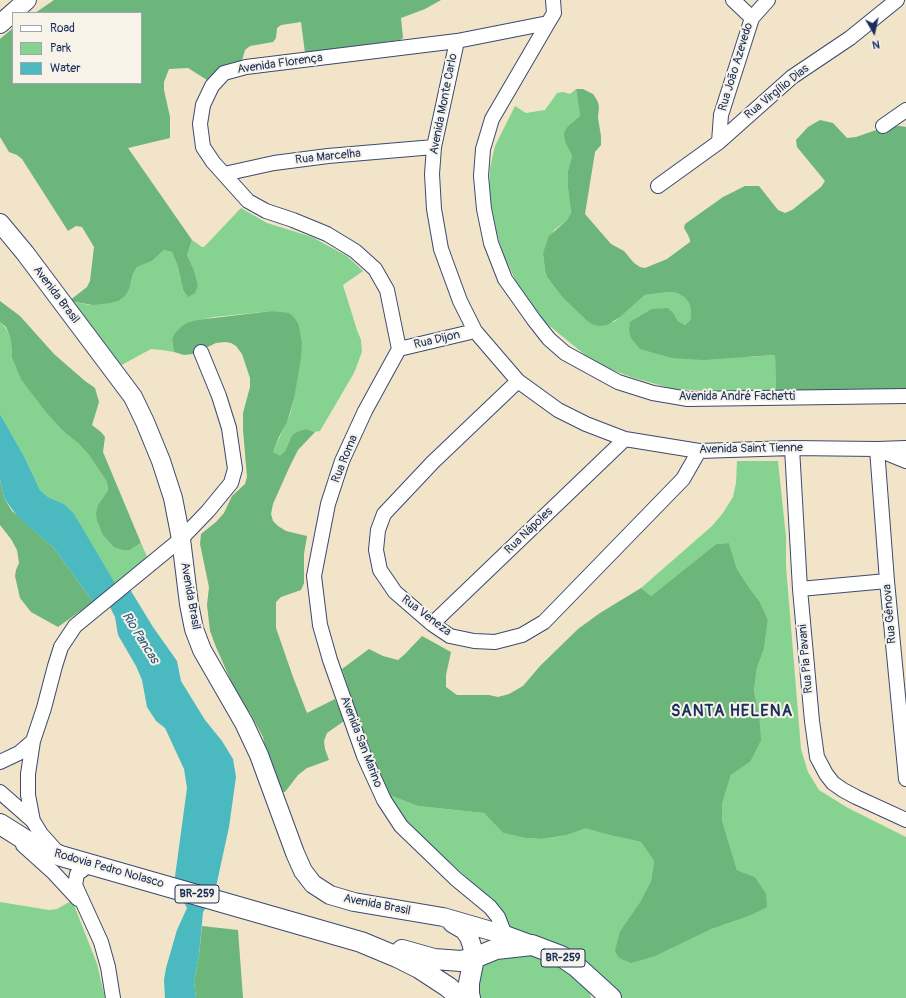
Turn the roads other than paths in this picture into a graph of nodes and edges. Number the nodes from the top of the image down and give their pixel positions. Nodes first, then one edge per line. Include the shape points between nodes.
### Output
1 (27, 0) edge
2 (553, 0) edge
3 (733, 0) edge
4 (768, 0) edge
5 (897, 0) edge
6 (14, 12) edge
7 (12, 13) edge
8 (752, 18) junction
9 (0, 24) edge
10 (548, 24) junction
11 (457, 41) junction
12 (906, 110) edge
13 (883, 126) dead end
14 (718, 142) junction
15 (434, 147) junction
16 (224, 174) junction
17 (658, 186) dead end
18 (0, 223) edge
19 (475, 331) junction
20 (399, 349) junction
21 (201, 352) dead end
22 (518, 381) junction
23 (906, 396) edge
24 (625, 439) junction
25 (792, 448) junction
26 (906, 448) edge
27 (877, 449) junction
28 (699, 451) junction
29 (906, 461) edge
30 (181, 539) junction
31 (314, 576) joint
32 (887, 581) junction
33 (800, 589) junction
34 (432, 624) junction
35 (904, 730) edge
36 (33, 740) junction
37 (0, 762) edge
38 (906, 779) edge
39 (0, 792) edge
40 (906, 820) edge
41 (33, 821) junction
42 (2, 826) edge
43 (61, 856) junction
44 (89, 865) junction
45 (85, 907) junction
46 (443, 917) junction
47 (505, 935) junction
48 (361, 942) junction
49 (532, 945) junction
50 (474, 958) junction
51 (590, 979) junction
52 (113, 998) edge
53 (462, 998) edge
54 (470, 998) edge
55 (594, 998) edge
56 (611, 998) edge

1 - 6 main road
2 - 10 street, Avenida André Fachetti via 554,13
3 - 8 street, Rua João Azevedo
4 - 8 street
5 - 14 street, Rua Virgílio Dias via 850,38 792,77
7 - 9 main road
8 - 14 street, Rua João Azevedo via 722,115
10 - 11 street, Avenida Florença
10 - 23 street, Avenida André Fachetti via 492,119 483,149 481,176 491,243 505,280 549,339 565,353 618,382 653,393 688,399
11 - 15 street, Avenida Monte Carlo
11 - 16 street, Avenida Florença via 246,67 224,74 212,86 203,105 200,124 203,147
12 - 13 street
14 - 17 street, Rua Virgílio Dias
15 - 16 street, Rua Marcelha via 328,156 274,163
15 - 19 street, Avenida Monte Carlo via 434,209 441,249 460,301
16 - 20 street, Avenida Florença via 248,201 266,211 327,234 355,251 375,269 387,290
18 - 30 main road, Avenida Brasil via 133,397 173,498
19 - 20 street, Rua Dijon
19 - 22 street, Avenida Monte Carlo
20 - 31 street, Rua Roma via 365,411 342,461 328,504
21 - 30 street via 229,428 235,470 231,483
22 - 24 street, Avenida Monte Carlo via 558,410
22 - 34 street, Rua Veneza via 432,462 384,514 378,530 376,550 380,570 395,592
24 - 28 street, Avenida Saint Tienne
24 - 34 street, Rua Nápoles
25 - 27 street, Avenida Saint Tienne
25 - 28 street, Avenida Saint Tienne
25 - 33 street, Rua Pia Pavani
26 - 27 street, Avenida Saint Tienne
27 - 29 street, Avenida Saint Tienne
27 - 32 street, Rua Gênova
28 - 34 street, Rua Veneza via 683,479 544,622 522,635 495,642 450,636
30 - 36 street via 75,626 61,647
30 - 46 main road, Avenida Brasil via 194,629 202,650 244,723 259,755 303,871 313,884 330,895 354,902
31 - 47 street, Avenida San Marino via 320,625 330,660 364,756 384,800 402,826 456,879 490,907 498,917
32 - 33 street
32 - 35 street, Rua Gênova
33 - 40 street, Rua Pia Pavani via 817,757 826,774 843,790
35 - 38 street, Rua Gênova
36 - 37 street via 20,753
36 - 41 street via 28,795
39 - 41 street
41 - 43 street
42 - 43 highway, Rodovia Pedro Nolasco / BR-259 via 35,846
42 - 45 street via 52,872
43 - 44 highway, Rodovia Pedro Nolasco / BR-259
44 - 45 street via 77,874 75,880
44 - 48 highway, Rodovia Pedro Nolasco / BR-259
45 - 52 street via 101,942
46 - 47 main road, Avenida Brasil
46 - 50 main road, Avenida Brasil via 464,930 469,937
47 - 49 main road, Avenida Brasil
48 - 50 highway, Rodovia Pedro Nolasco / BR-259 via 434,959 461,961
48 - 53 highway, Rodovia Pedro Nolasco / BR-259 via 419,968
49 - 50 highway, Rodovia Pedro Nolasco / BR-259 via 496,949
49 - 51 highway, Rodovia Pedro Nolasco / BR-259 via 561,956
50 - 54 highway via 469,983
51 - 55 highway
51 - 56 highway, BR-259

